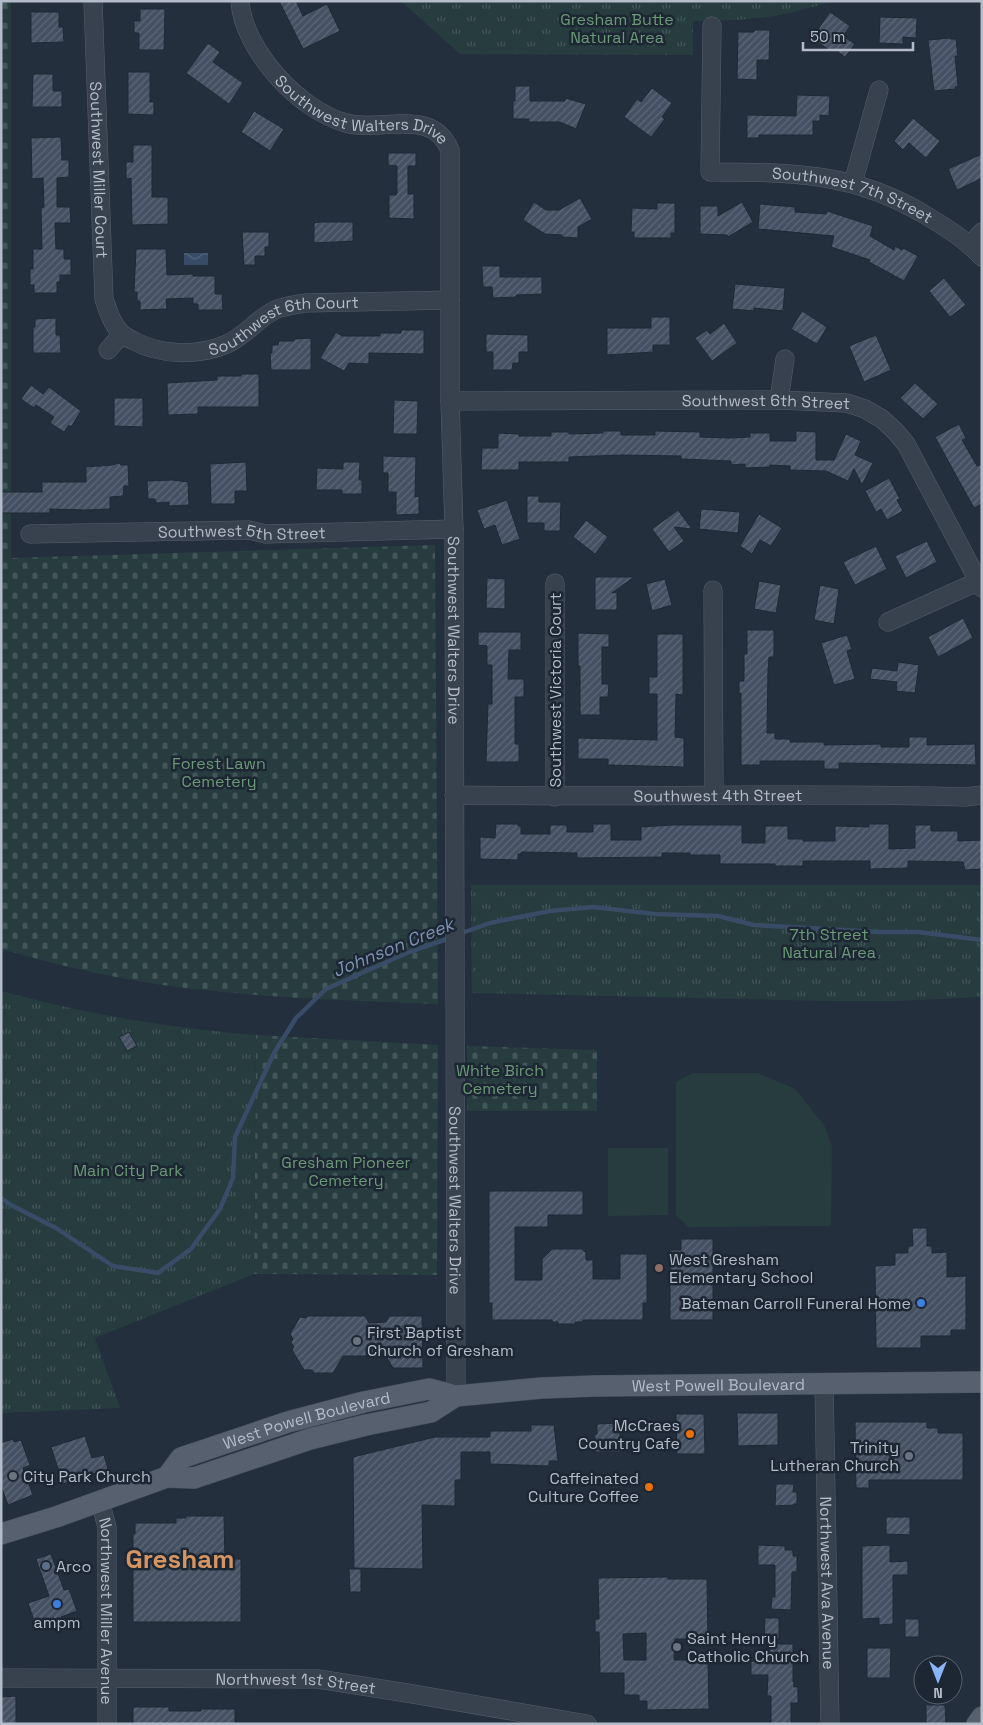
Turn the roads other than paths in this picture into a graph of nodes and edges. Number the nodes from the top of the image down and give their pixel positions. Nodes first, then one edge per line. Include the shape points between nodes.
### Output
1 (92, 1) edge
2 (240, 1) edge
3 (712, 26) dead end
4 (879, 90) dead end
5 (853, 183) junction
6 (978, 245) edge
7 (450, 300) junction
8 (122, 334) junction
9 (108, 350) dead end
10 (785, 359) dead end
11 (779, 400) junction
12 (450, 401) junction
13 (454, 529) junction
14 (30, 534) dead end
15 (555, 583) dead end
16 (980, 585) edge
17 (713, 590) dead end
18 (888, 622) dead end
19 (982, 794) edge
20 (714, 795) junction
21 (454, 796) junction
22 (555, 797) junction
23 (982, 1382) edge
24 (824, 1383) junction
25 (456, 1396) junction
26 (100, 1501) junction
27 (1, 1534) edge
28 (1, 1678) edge
29 (107, 1678) junction
30 (982, 1717) edge
31 (106, 1724) edge
32 (587, 1724) edge
33 (830, 1724) edge
34 (977, 1724) edge

1 - 8 street, Southwest Miller Court via 104,299 110,318
2 - 7 street, Southwest Walters Drive via 249,35 264,58 296,94 318,112 360,126 415,124 443,137 450,150
3 - 5 street, Southwest 7th Street via 710,172 813,175
4 - 5 street
5 - 6 street, Southwest 7th Street via 908,204
7 - 8 street, Southwest 6th Court via 288,306 274,311 230,343 196,352 159,351
7 - 12 street, Southwest Walters Drive
8 - 9 street
10 - 11 street
11 - 12 street, Southwest 6th Street
11 - 16 street, Southwest 6th Street via 847,402 865,409 895,430 915,460
12 - 13 street, Southwest Walters Drive
13 - 14 street, Southwest 5th Street via 266,534 249,530
13 - 21 street, Southwest Walters Drive
15 - 22 street, Southwest Victoria Court
16 - 18 street
17 - 20 street
19 - 20 street, Southwest 4th Street via 965,797
20 - 22 street, Southwest 4th Street
21 - 22 street, Southwest 4th Street
21 - 25 street, Southwest Walters Drive
23 - 24 main road, West Powell Boulevard
24 - 25 main road, West Powell Boulevard via 595,1386
24 - 33 street, Northwest Ava Avenue
25 - 26 main road, West Powell Boulevard via 431,1412 310,1439 194,1478 167,1477
26 - 27 main road, West Powell Boulevard
26 - 29 street, Northwest Miller Avenue via 107,1527
28 - 29 street, Northwest 1st Street
29 - 31 street, Northwest Miller Avenue
29 - 32 street, Northwest 1st Street via 318,1679
30 - 34 main road

